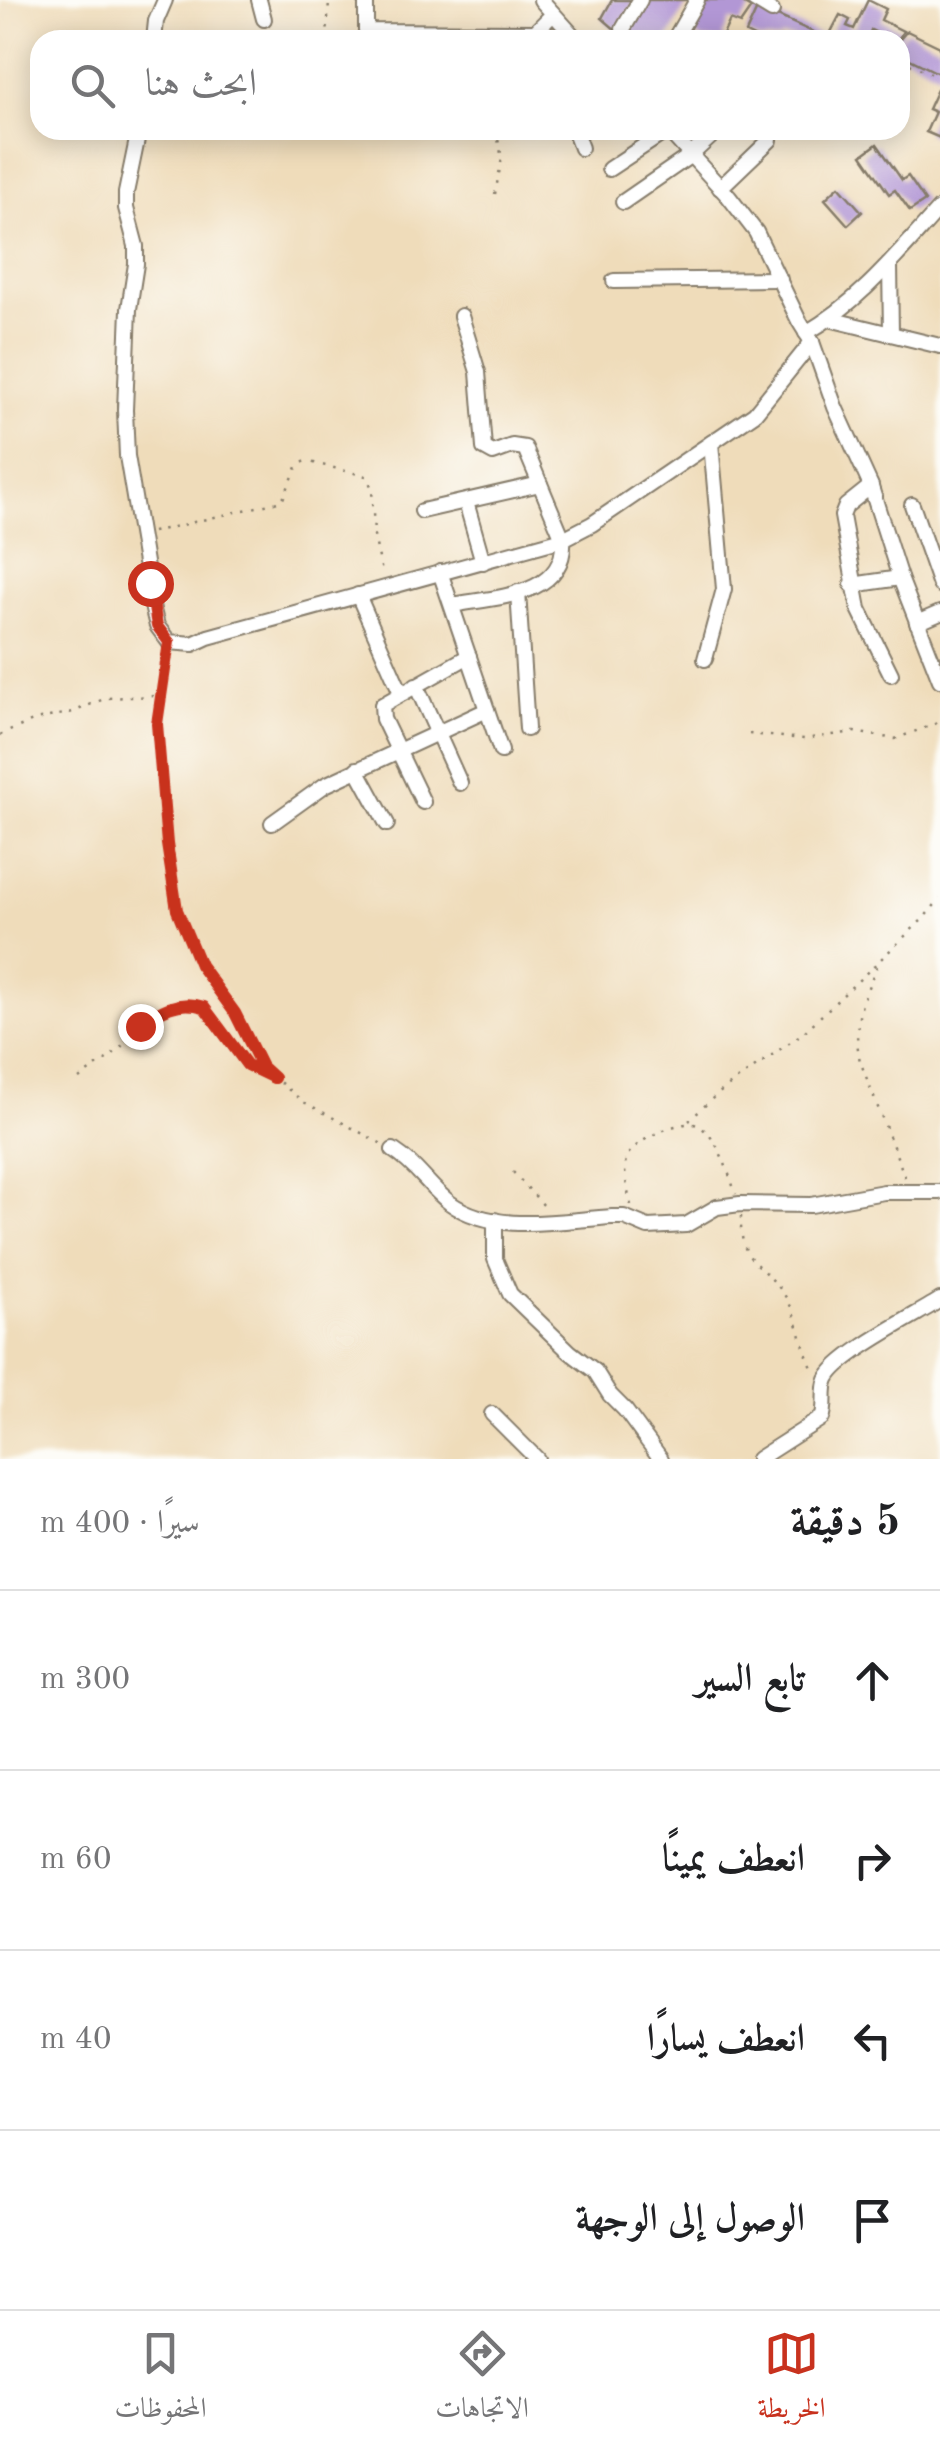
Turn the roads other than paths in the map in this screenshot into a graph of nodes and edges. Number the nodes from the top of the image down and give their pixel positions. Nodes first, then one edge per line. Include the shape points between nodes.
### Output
1 (166, 0) edge
2 (259, 0) edge
3 (366, 0) edge
4 (640, 0) edge
5 (697, 0) edge
6 (754, 0) edge
7 (546, 5) edge
8 (772, 11) dead end
9 (264, 19) dead end
10 (622, 29) dead end
11 (155, 30) edge
12 (366, 30) edge
13 (539, 30) edge
14 (568, 30) edge
15 (680, 30) edge
16 (138, 140) edge
17 (578, 140) edge
18 (653, 140) edge
19 (677, 140) edge
20 (707, 140) edge
21 (770, 140) dead end
22 (581, 148) dead end
23 (690, 155) junction
24 (609, 170) dead end
25 (720, 188) junction
26 (623, 202) dead end
27 (940, 208) edge
28 (890, 266) junction
29 (780, 278) junction
30 (614, 282) dead end
31 (461, 316) dead end
32 (829, 319) junction
33 (891, 333) junction
34 (809, 337) junction
35 (940, 346) edge
36 (711, 443) junction
37 (540, 484) junction
38 (871, 486) junction
39 (466, 502) junction
40 (912, 505) dead end
41 (422, 511) dead end
42 (563, 539) junction
43 (483, 562) junction
44 (440, 572) junction
45 (900, 578) junction
46 (940, 584) edge
47 (852, 585) junction
48 (518, 592) junction
49 (358, 596) junction
50 (452, 605) junction
51 (940, 613) edge
52 (917, 623) junction
53 (469, 656) junction
54 (705, 659) dead end
55 (892, 674) dead end
56 (940, 680) edge
57 (416, 684) junction
58 (401, 693) junction
59 (487, 710) junction
60 (527, 729) dead end
61 (438, 732) junction
62 (397, 751) junction
63 (501, 751) dead end
64 (357, 769) junction
65 (460, 783) dead end
66 (423, 802) dead end
67 (272, 823) dead end
68 (387, 824) dead end
69 (393, 1150) road end
70 (940, 1192) edge
71 (495, 1220) junction
72 (940, 1300) edge
73 (492, 1414) dead end
74 (537, 1459) edge
75 (660, 1459) edge
76 (758, 1459) edge

1 - 11 street
2 - 9 street
3 - 12 street
4 - 10 street
5 - 15 street
6 - 8 street
7 - 13 street
7 - 14 street
16 - 49 street via 126,193 136,246 127,456 157,626 169,642 193,644
17 - 22 street
18 - 24 street
19 - 23 street
20 - 23 street
21 - 25 street
23 - 25 street
23 - 26 street
25 - 29 street via 756,232
27 - 28 street
28 - 32 street
28 - 33 street
29 - 30 street
29 - 34 street
31 - 37 street via 478,372 484,448 494,453 522,446
32 - 33 street
32 - 34 street
33 - 35 street
34 - 36 street via 755,413
34 - 38 street
36 - 42 street
36 - 54 street via 724,589
37 - 39 street
37 - 42 street
38 - 45 street
38 - 47 street via 842,510
39 - 41 street
39 - 43 street
40 - 46 street
42 - 43 street
42 - 48 street via 550,577
43 - 44 street
44 - 49 street
44 - 50 street
45 - 47 street
45 - 52 street
47 - 55 street
48 - 50 street
48 - 60 street
49 - 58 street
50 - 53 street
51 - 52 street
52 - 56 street
53 - 57 street
53 - 59 street
57 - 58 street
57 - 61 street
58 - 62 street via 382,706
59 - 61 street
59 - 63 street
61 - 62 street
61 - 65 street
62 - 64 street
62 - 66 street
64 - 67 street
64 - 68 street
69 - 71 street via 455,1206
70 - 71 street via 716,1207 686,1225 648,1227 612,1217
71 - 75 street via 494,1260 510,1294 595,1370
72 - 76 street via 840,1364 828,1377 818,1423
73 - 74 street

